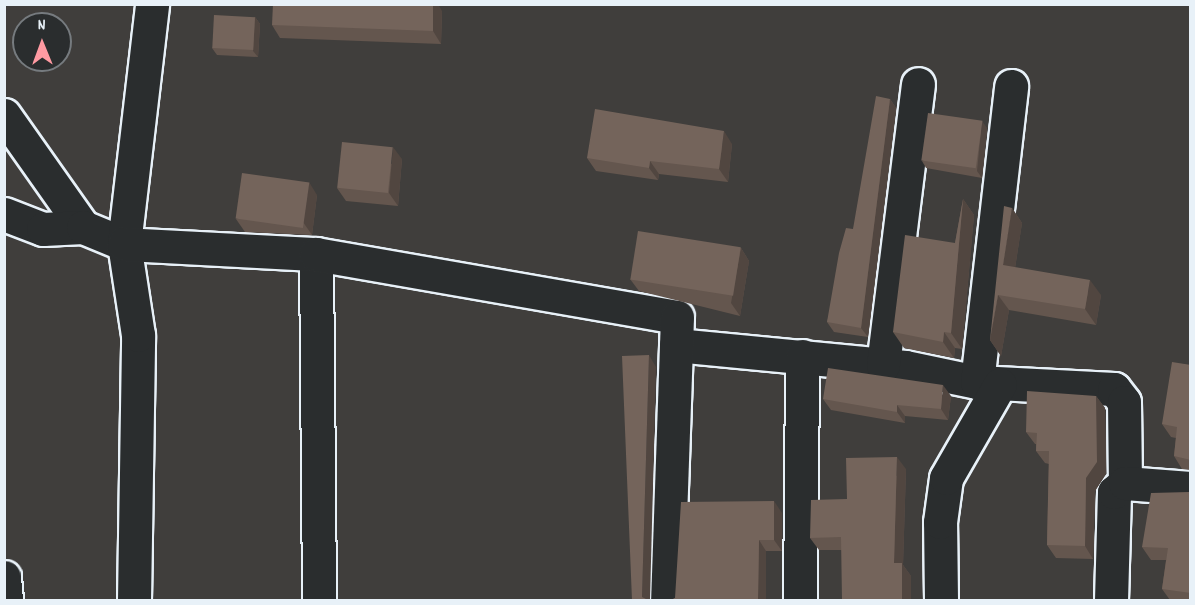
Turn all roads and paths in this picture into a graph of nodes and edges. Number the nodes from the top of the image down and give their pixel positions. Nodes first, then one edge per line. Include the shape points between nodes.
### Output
1 (152, 4) edge
2 (918, 84) dead end
3 (1011, 86) dead end
4 (4, 114) edge
5 (4, 214) edge
6 (83, 227) junction
7 (124, 244) junction
8 (316, 254) junction
9 (676, 345) junction
10 (801, 356) junction
11 (883, 365) junction
12 (988, 383) junction
13 (1125, 483) junction
14 (1191, 488) edge
15 (4, 577) edge
16 (6, 600) edge
17 (134, 600) edge
18 (319, 600) edge
19 (667, 600) edge
20 (800, 600) edge
21 (942, 600) edge
22 (1111, 600) edge

1 - 7 street
2 - 11 street
3 - 12 street
4 - 6 street
5 - 6 street via 43,229
6 - 7 street
7 - 8 street
7 - 17 street via 138,335
8 - 9 street via 677,317
8 - 18 street
9 - 10 street
9 - 19 street
10 - 11 street
10 - 20 street
11 - 12 street
12 - 13 street via 1114,389 1124,402
12 - 21 street via 946,478 940,522
13 - 14 street
13 - 22 street via 1114,492 1112,501
15 - 16 street

